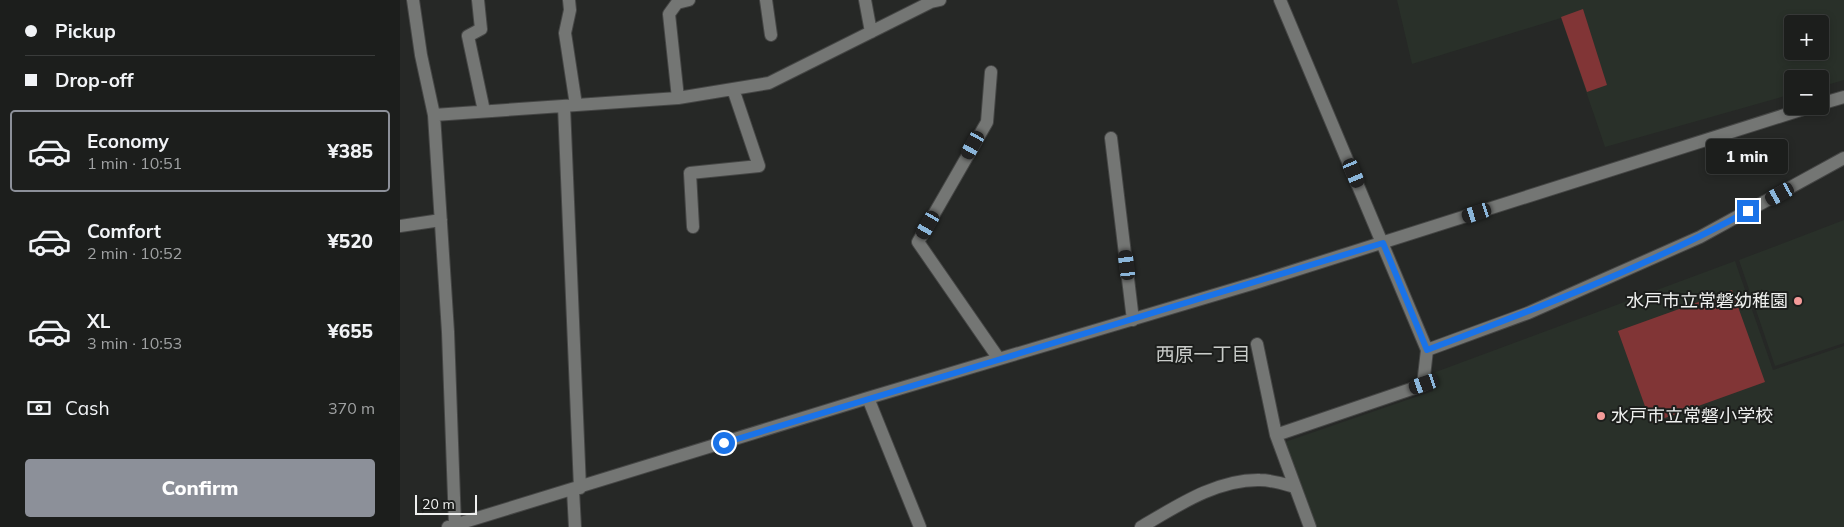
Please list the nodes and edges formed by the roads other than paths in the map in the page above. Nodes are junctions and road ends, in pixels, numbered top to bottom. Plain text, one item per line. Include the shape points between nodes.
1 (412, 0) edge
2 (478, 0) edge
3 (569, 0) edge
4 (690, 0) edge
5 (766, 0) edge
6 (865, 0) edge
7 (1280, 0) edge
8 (936, 1) edge
9 (871, 32) junction
10 (771, 35) dead end
11 (991, 72) dead end
12 (733, 88) junction
13 (1844, 97) edge
14 (678, 98) junction
15 (1829, 101) edge
16 (570, 105) junction
17 (484, 111) junction
18 (434, 115) junction
19 (1785, 115) edge
20 (1111, 138) dead end
21 (1844, 158) edge
22 (440, 220) junction
23 (400, 226) edge
24 (693, 227) dead end
25 (1383, 243) junction
26 (1133, 320) junction
27 (1257, 344) dead end
28 (1427, 350) junction
29 (1000, 360) junction
30 (868, 398) junction
31 (1276, 435) junction
32 (1295, 487) junction
33 (577, 489) junction
34 (452, 526) edge
35 (575, 527) edge
36 (920, 527) edge
37 (1141, 527) edge
38 (1310, 527) edge

1 - 18 street
2 - 17 street via 481,29 468,36
3 - 16 street via 565,33
4 - 14 street via 677,3 670,14
5 - 10 street
6 - 9 street
7 - 25 street
8 - 9 street
9 - 12 street via 769,83
11 - 29 street via 986,122 918,242
12 - 14 street
12 - 24 street via 759,166 690,173
13 - 15 street
14 - 16 street
16 - 17 street
16 - 33 street
17 - 18 street
18 - 22 street
19 - 25 street
20 - 26 street
21 - 28 street via 1700,237 1528,312
22 - 23 street
22 - 34 street via 448,332
25 - 26 street
25 - 28 street
26 - 29 street
27 - 31 street
28 - 31 street via 1424,384
29 - 30 street
30 - 33 street
30 - 36 street
31 - 32 street
32 - 37 street via 1261,480 1235,482 1189,499
32 - 38 street
33 - 34 street
33 - 35 street

